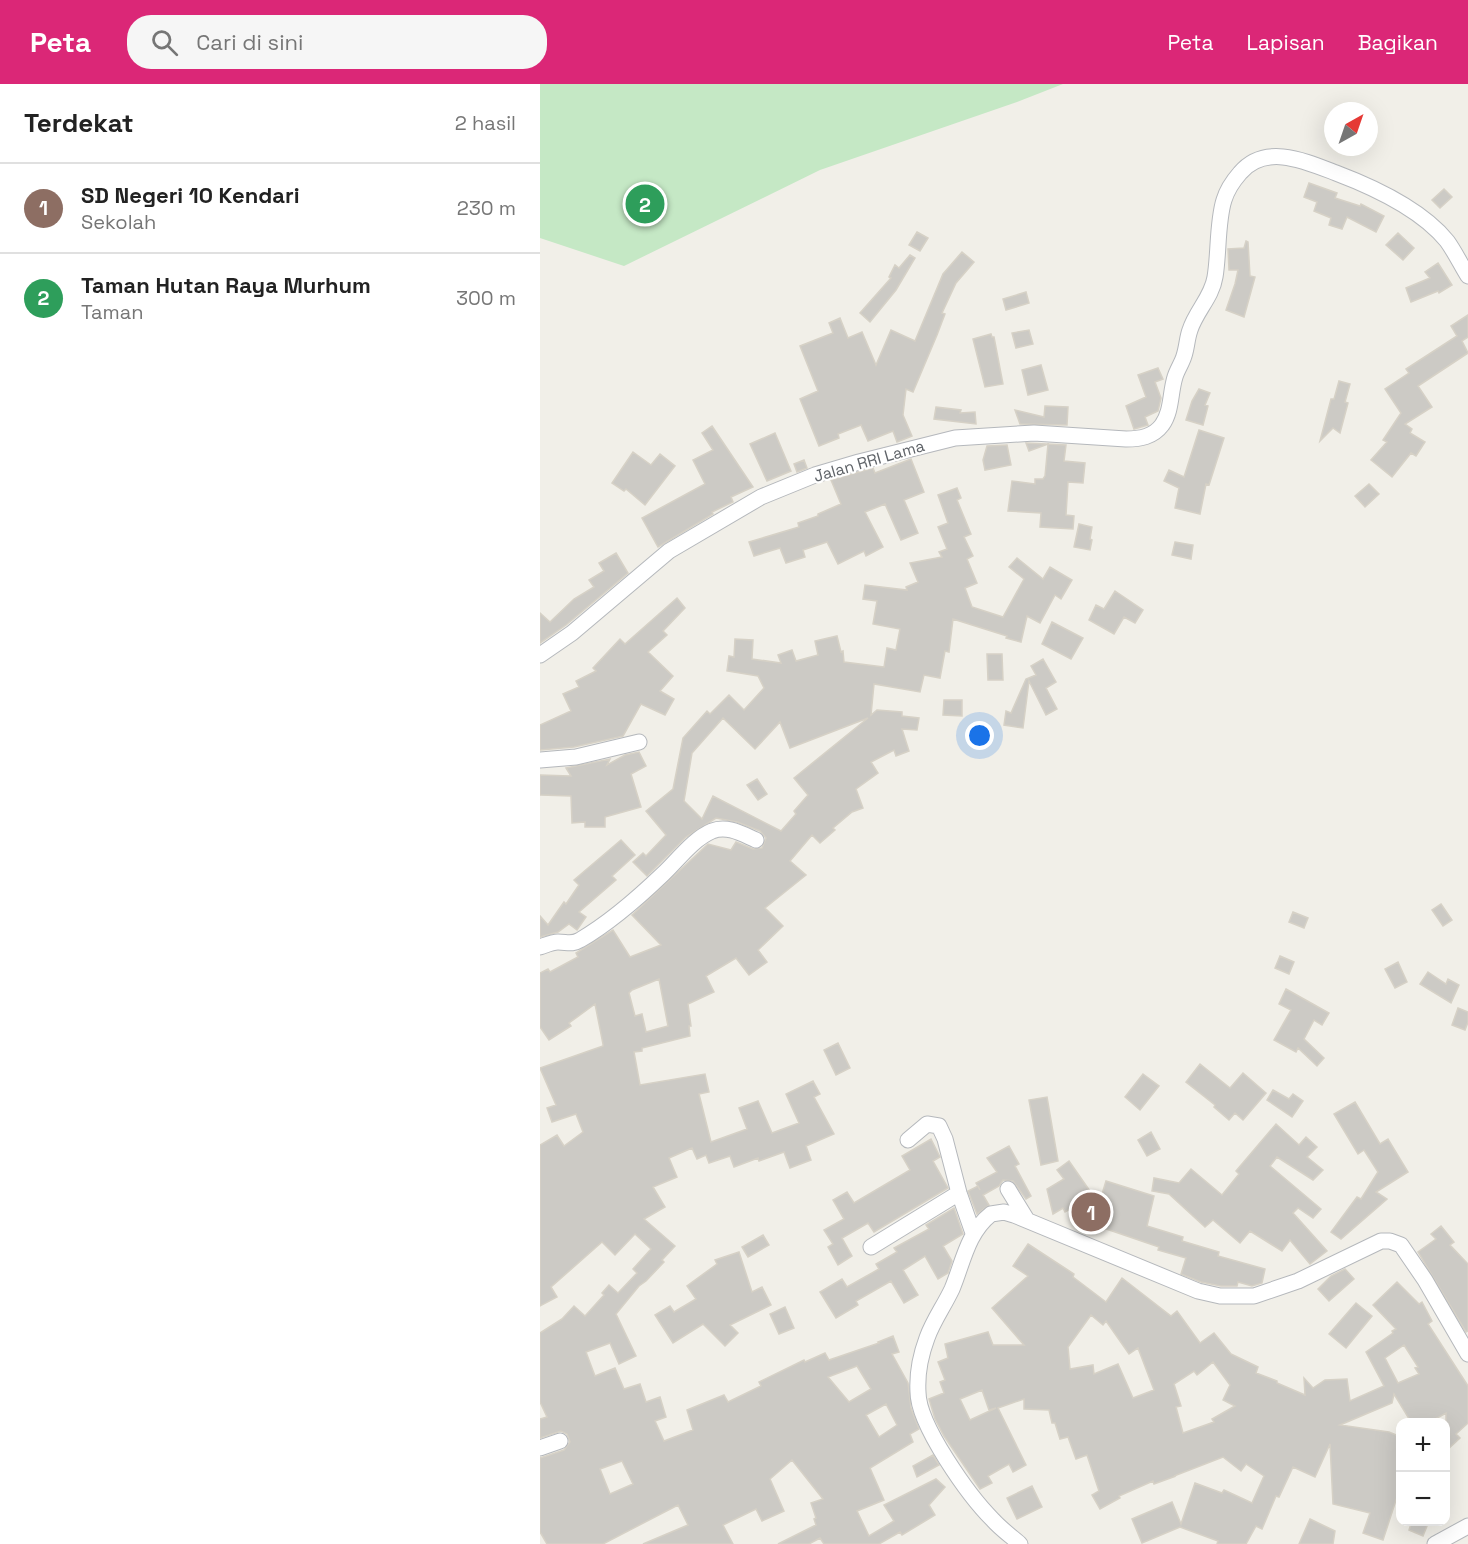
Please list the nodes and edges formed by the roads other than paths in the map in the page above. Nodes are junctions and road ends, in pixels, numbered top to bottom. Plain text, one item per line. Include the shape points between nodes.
1 (1468, 276) edge
2 (540, 655) edge
3 (639, 742) dead end
4 (540, 760) edge
5 (756, 840) dead end
6 (540, 947) edge
7 (908, 1140) dead end
8 (1008, 1189) dead end
9 (959, 1193) junction
10 (1027, 1220) junction
11 (973, 1233) junction
12 (871, 1247) dead end
13 (1468, 1354) edge
14 (560, 1441) dead end
15 (540, 1448) edge
16 (1468, 1526) edge
17 (1020, 1544) edge
18 (1435, 1544) edge

1 - 2 street, Jalan RRI Lama via 1438,232 1387,195 1302,160 1274,156 1258,159 1239,174 1223,201 1210,294 1190,328 1170,403 1162,425 1155,432 1139,439 1034,433 955,438 834,469 776,490 669,551
3 - 4 street via 576,757
5 - 6 street via 734,830 713,831 597,929 574,944 559,942
7 - 9 street via 927,1124 939,1126
8 - 10 street
9 - 11 street
9 - 12 street
10 - 11 street via 998,1212 987,1217
10 - 13 street via 1198,1291 1220,1296 1254,1296 1390,1241 1401,1245
11 - 17 street via 953,1287 926,1339 918,1399 934,1437 978,1503
14 - 15 street
16 - 18 street

